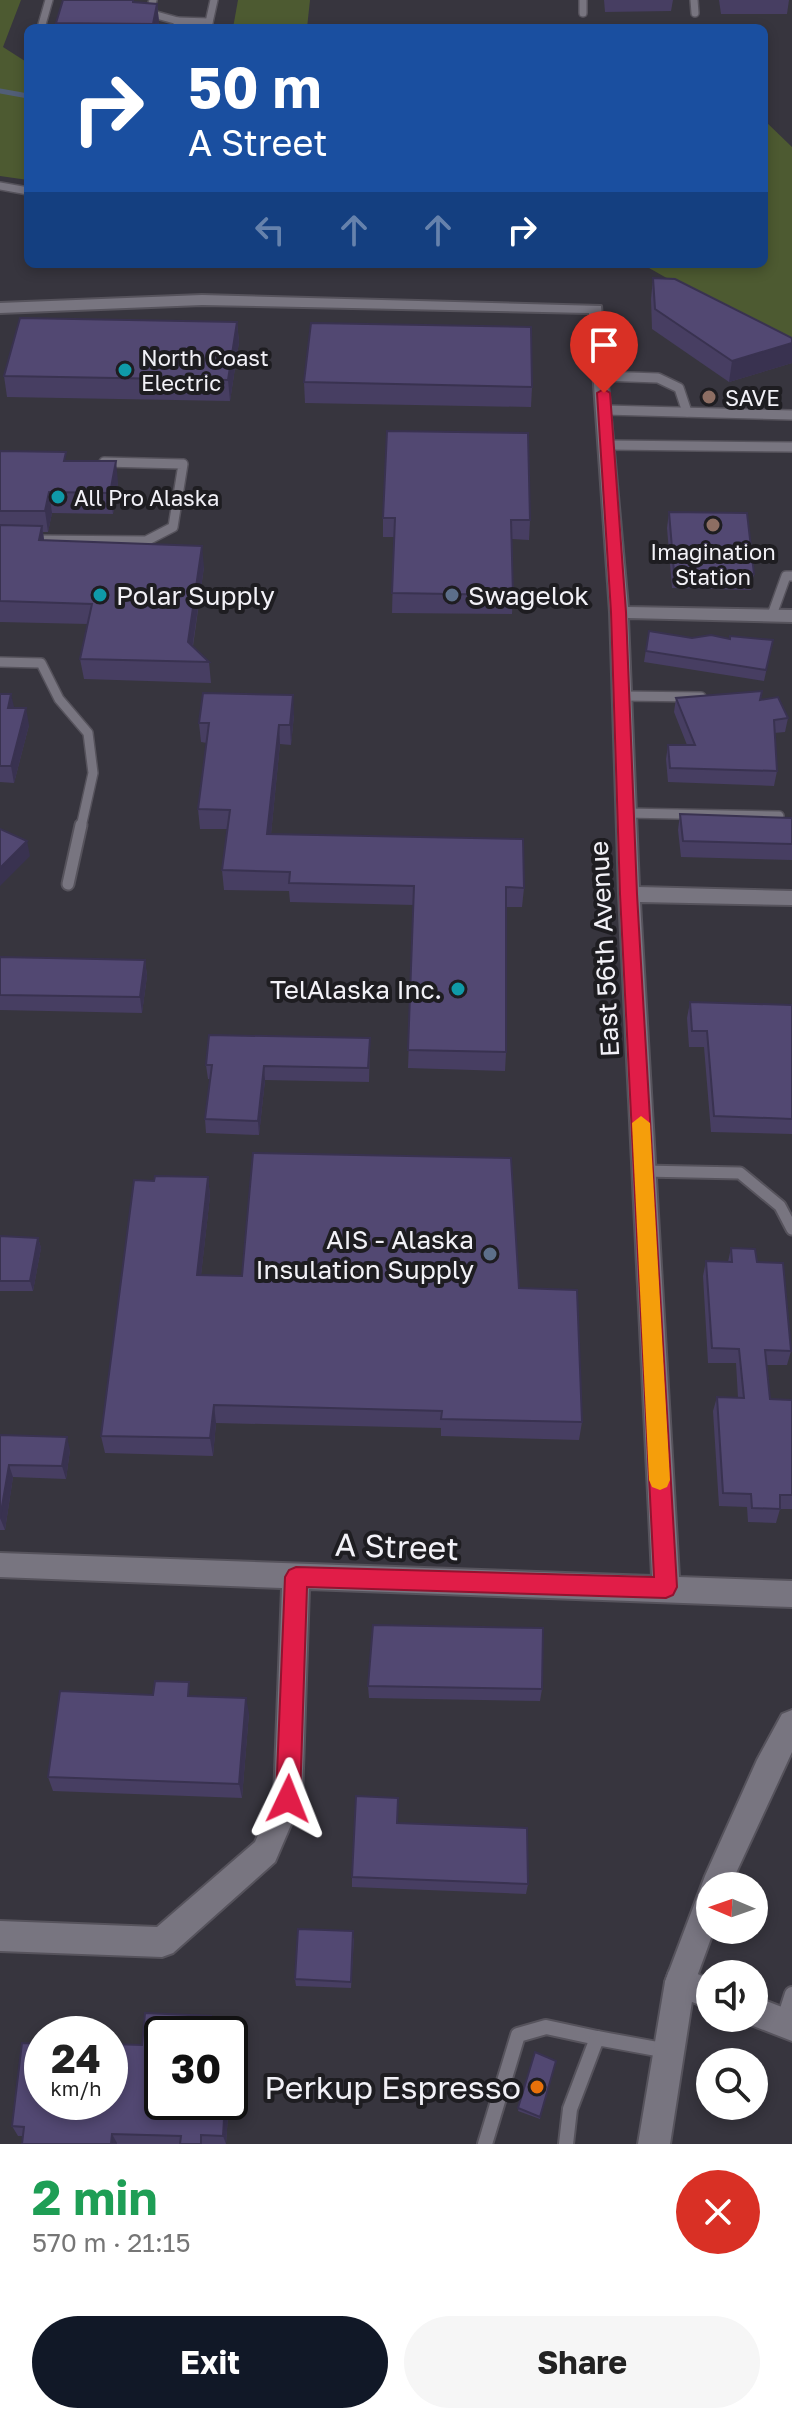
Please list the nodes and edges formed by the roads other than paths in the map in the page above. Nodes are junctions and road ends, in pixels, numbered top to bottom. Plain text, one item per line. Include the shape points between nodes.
1 (49, 0) edge
2 (153, 0) edge
3 (214, 0) edge
4 (583, 0) edge
5 (694, 0) edge
6 (583, 13) dead end
7 (695, 13) dead end
8 (42, 24) edge
9 (177, 24) edge
10 (208, 24) edge
11 (0, 186) edge
12 (24, 190) edge
13 (0, 308) edge
14 (602, 376) junction
15 (605, 410) junction
16 (687, 412) junction
17 (792, 415) edge
18 (607, 445) junction
19 (792, 447) edge
20 (91, 462) edge
21 (15, 539) edge
22 (792, 576) edge
23 (619, 612) junction
24 (772, 615) junction
25 (792, 616) edge
26 (0, 662) edge
27 (622, 696) junction
28 (711, 697) edge
29 (626, 813) junction
30 (779, 816) edge
31 (68, 884) dead end
32 (629, 894) junction
33 (792, 898) edge
34 (643, 1171) junction
35 (792, 1229) edge
36 (0, 1565) edge
37 (296, 1577) junction
38 (666, 1587) junction
39 (792, 1594) edge
40 (792, 1724) edge
41 (721, 1872) edge
42 (0, 1936) edge
43 (696, 1939) edge
44 (680, 1982) junction
45 (696, 1988) edge
46 (768, 2012) edge
47 (789, 2014) edge
48 (597, 2038) junction
49 (669, 2051) junction
50 (485, 2144) edge
51 (566, 2144) edge
52 (654, 2144) edge

1 - 8 lane
2 - 9 lane via 149,13
3 - 10 lane
4 - 6 lane
5 - 7 lane
11 - 12 lane
13 - 14 street, East 56th Avenue via 202,300 596,309
14 - 15 street, East 56th Avenue
14 - 16 lane via 658,378 679,388
15 - 16 lane
15 - 18 street, East 56th Avenue
16 - 17 lane
18 - 19 lane
18 - 23 street, East 56th Avenue
20 - 21 lane via 183,464 173,527 146,541
22 - 24 lane via 786,576
23 - 24 street
23 - 27 street, East 56th Avenue
24 - 25 street
26 - 31 lane via 41,663 59,699 88,733 93,773
27 - 28 lane
27 - 29 street, East 56th Avenue
29 - 30 lane
29 - 32 street, East 56th Avenue
32 - 33 street
32 - 34 street, East 56th Avenue
34 - 35 lane via 740,1173 780,1206
34 - 38 street, East 56th Avenue
36 - 37 street, A Street
37 - 38 street, A Street
37 - 42 street via 288,1799 265,1852 162,1942
38 - 39 street, A Street
40 - 41 street
43 - 44 street
44 - 45 street
44 - 49 street
46 - 47 street
48 - 49 lane
48 - 50 lane via 546,2027 518,2035
48 - 51 lane via 570,2109
49 - 52 street

